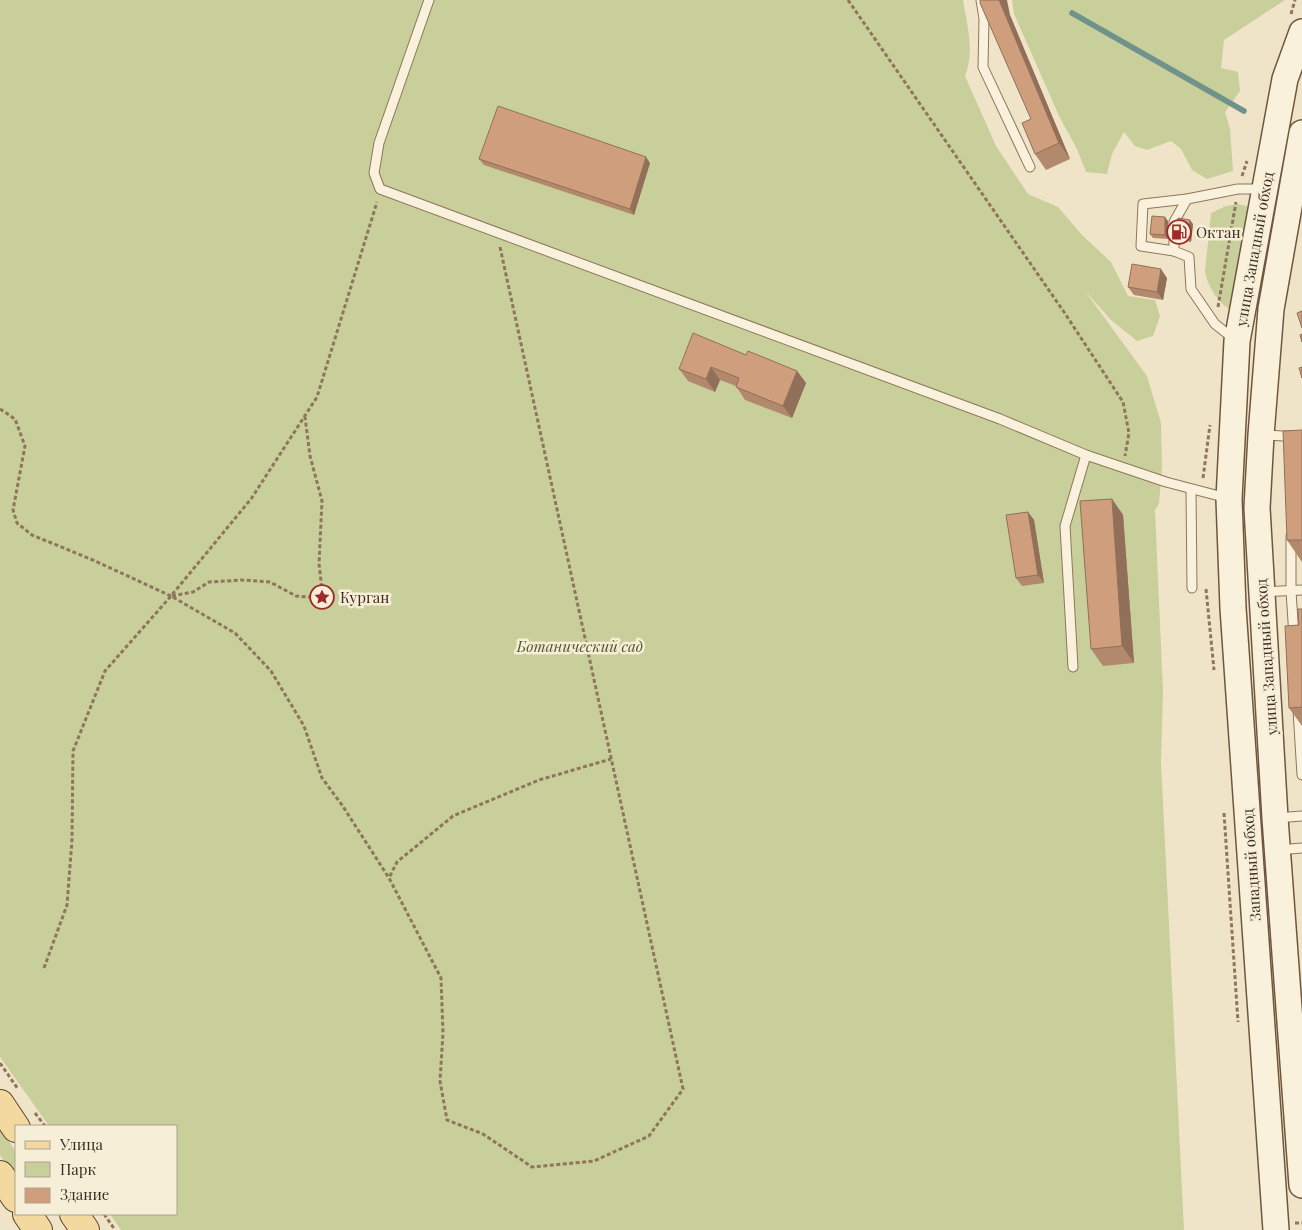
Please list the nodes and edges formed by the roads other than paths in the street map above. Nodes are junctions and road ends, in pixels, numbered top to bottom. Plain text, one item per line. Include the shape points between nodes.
1 (429, 0) edge
2 (981, 0) edge
3 (1302, 32) edge
4 (1302, 133) edge
5 (1030, 167) dead end
6 (1265, 189) junction
7 (1186, 199) junction
8 (1174, 251) junction
9 (1237, 341) junction
10 (1261, 435) junction
11 (1291, 436) junction
12 (1302, 437) edge
13 (1291, 446) edge
14 (1086, 455) junction
15 (1191, 490) junction
16 (1229, 499) junction
17 (1291, 523) edge
18 (1192, 588) dead end
19 (1302, 590) edge
20 (1291, 591) junction
21 (1262, 592) junction
22 (1294, 649) edge
23 (1073, 668) dead end
24 (1297, 697) edge
25 (1302, 775) edge
26 (1302, 816) edge
27 (1276, 818) junction
28 (1290, 849) edge
29 (0, 1104) edge
30 (15, 1126) edge
31 (1301, 1151) edge
32 (0, 1175) edge
33 (1302, 1185) edge
34 (15, 1197) edge
35 (28, 1215) edge
36 (75, 1215) edge
37 (38, 1230) edge
38 (86, 1230) edge
39 (1276, 1230) edge

1 - 14 lane via 379,143 374,173 380,189 1000,419
2 - 5 lane via 983,67
3 - 6 main road, улица Западный обход via 1285,79
4 - 10 main road, улица Западный обход via 1271,309
6 - 7 lane via 1238,189
6 - 9 main road, улица Западный обход
7 - 8 lane via 1174,222
7 - 8 lane via 1143,204 1141,246
8 - 9 lane via 1189,257 1191,289 1215,324
9 - 16 main road, улица Западный обход
10 - 11 lane
10 - 21 main road, улица Западный обход via 1257,508
11 - 12 lane
11 - 13 lane
14 - 15 lane
14 - 23 lane via 1065,526
15 - 16 lane
15 - 18 lane
16 - 39 main road, Западный обход
17 - 20 lane
19 - 20 lane
20 - 21 lane
20 - 22 lane
21 - 27 main road, улица Западный обход
24 - 25 lane
26 - 27 lane
27 - 28 main road, улица Западный обход
28 - 31 main road, улица Западный обход
29 - 30 main road
31 - 33 main road, улица Западный обход
32 - 34 main road
35 - 37 main road
36 - 38 main road

